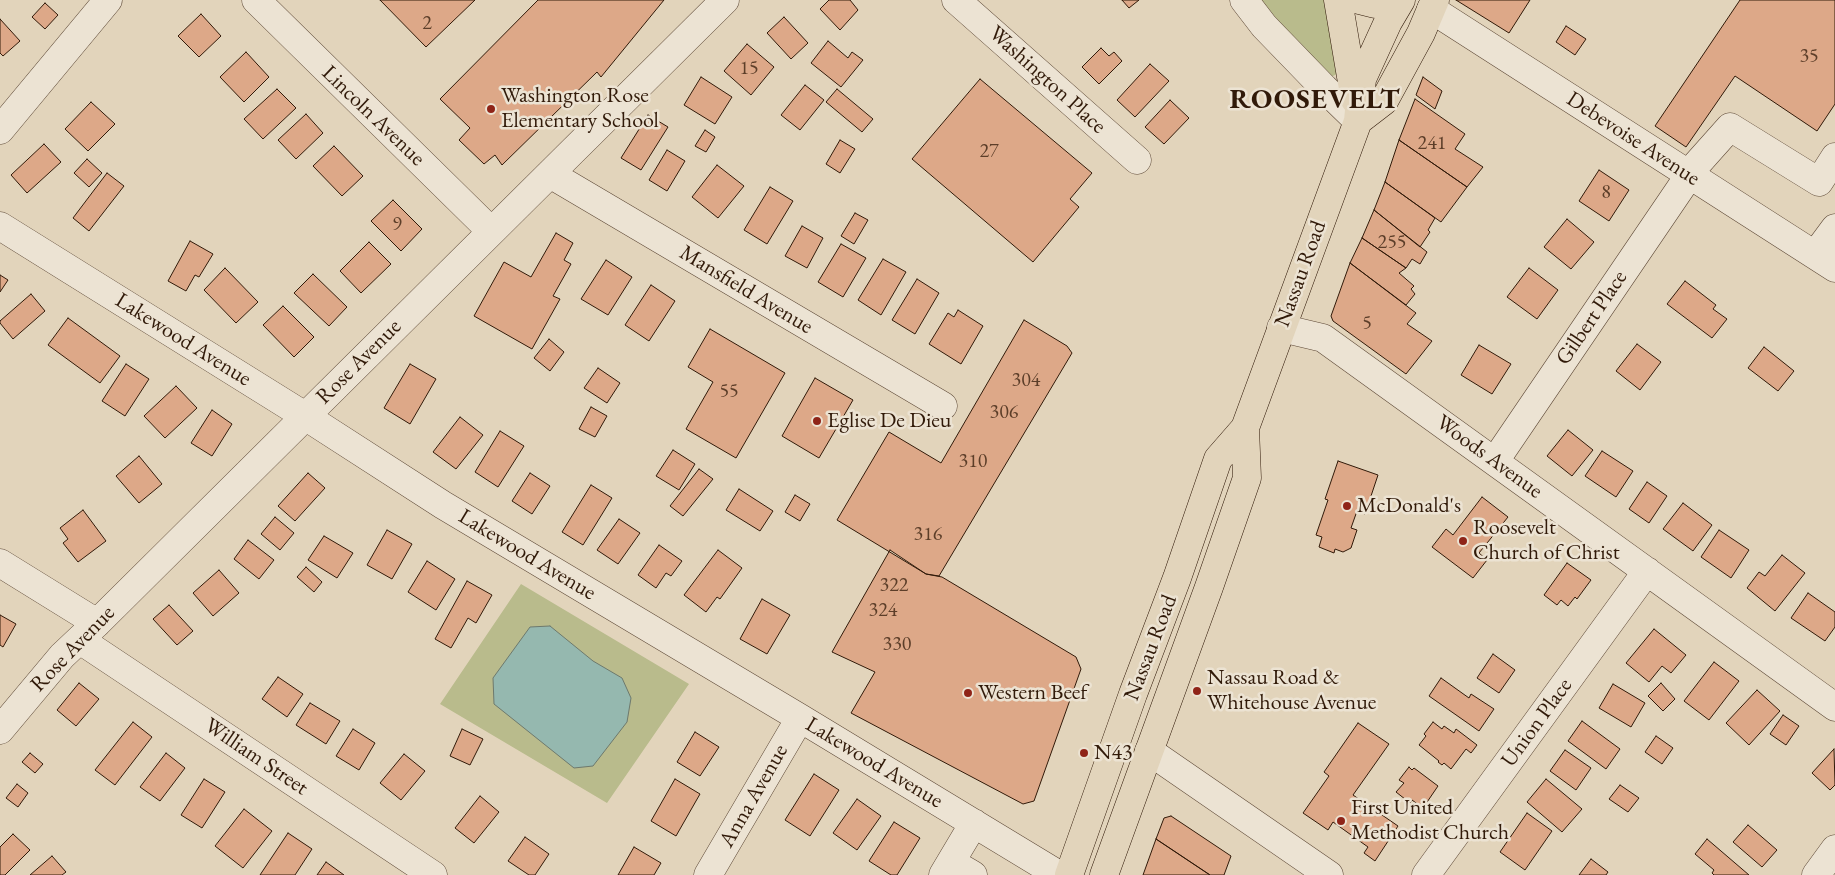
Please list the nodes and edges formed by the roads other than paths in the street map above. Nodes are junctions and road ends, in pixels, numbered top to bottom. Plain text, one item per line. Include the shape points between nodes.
1 (108, 0) edge
2 (256, 0) edge
3 (724, 0) edge
4 (956, 0) edge
5 (1244, 0) edge
6 (1338, 0) edge
7 (1359, 0) edge
8 (1388, 0) edge
9 (1401, 0) edge
10 (1433, 5) edge
11 (1358, 121) junction
12 (0, 130) edge
13 (1835, 157) edge
14 (1137, 160) dead end
15 (550, 174) junction
16 (1690, 175) junction
17 (0, 226) edge
18 (1835, 228) edge
19 (491, 231) junction
20 (1825, 261) edge
21 (1282, 328) junction
22 (943, 406) dead end
23 (304, 416) junction
24 (1245, 428) junction
25 (1494, 461) junction
26 (0, 563) edge
27 (1647, 571) junction
28 (88, 632) junction
29 (1133, 694) junction
30 (1835, 707) edge
31 (800, 718) junction
32 (0, 730) edge
33 (1149, 751) junction
34 (974, 824) junction
35 (1835, 849) edge
36 (956, 871) edge
37 (433, 875) edge
38 (708, 875) edge
39 (1059, 875) edge
40 (1069, 875) edge
41 (1104, 875) edge
42 (1329, 875) edge
43 (1426, 875) edge
44 (1816, 875) edge

1 - 12 street
2 - 19 street, Lincoln Avenue
3 - 15 street, Rose Avenue
4 - 14 street, Washington Place
5 - 11 street via 1264,26
6 - 11 main road
7 - 8 main road via 1375,4
9 - 11 main road, Nassau Road via 1362,79
10 - 11 main road via 1384,101
10 - 16 street, Debevoise Avenue
11 - 21 main road, Nassau Road
13 - 16 street, Gilbert Place via 1819,182 1730,127
15 - 19 street, Rose Avenue
15 - 22 street, Mansfield Avenue
16 - 20 street, Debevoise Avenue
16 - 25 street, Gilbert Place
17 - 23 street, Lakewood Avenue
18 - 20 street
19 - 23 street, Rose Avenue
21 - 24 main road, Nassau Road
21 - 25 street, Woods Avenue via 1323,338
23 - 28 street, Rose Avenue
23 - 31 street, Lakewood Avenue via 443,505
24 - 29 main road, Nassau Road via 1218,459
24 - 33 main road, Nassau Road via 1247,478
25 - 27 street, Woods Avenue
26 - 28 street, William Street
27 - 30 street, Woods Avenue
27 - 43 street, Union Place
28 - 32 street, Rose Avenue via 62,656
28 - 37 street, William Street
29 - 33 main road via 1133,719 1138,738
29 - 40 main road, Nassau Road
31 - 34 street, Lakewood Avenue
31 - 38 street, Anna Avenue
33 - 41 main road, Nassau Road
33 - 42 street
34 - 36 street
34 - 39 street, Lakewood Avenue
35 - 44 street

